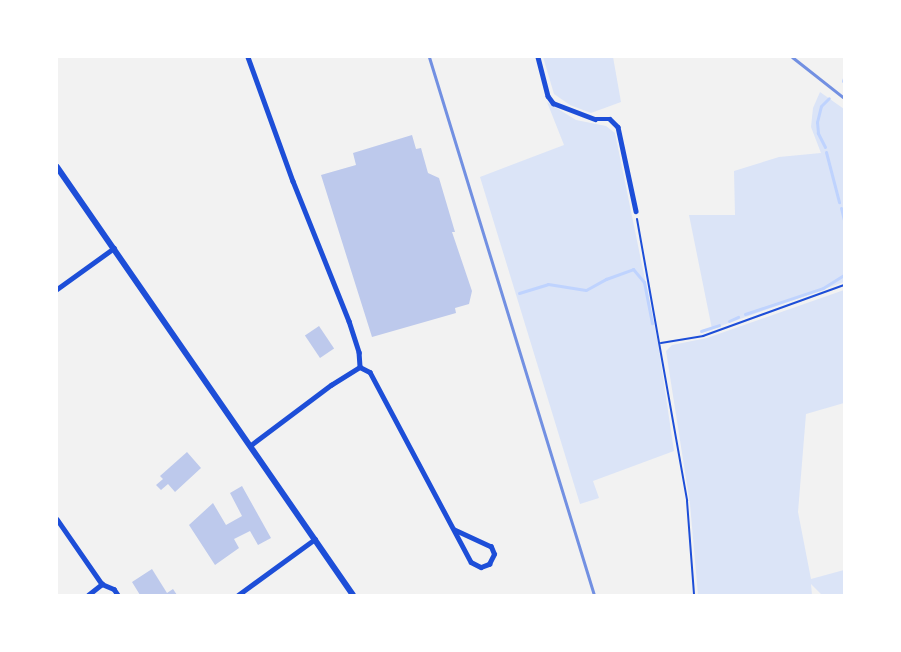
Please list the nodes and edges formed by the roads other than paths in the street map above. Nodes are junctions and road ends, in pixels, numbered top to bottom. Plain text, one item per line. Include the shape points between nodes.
1 (248, 57) edge
2 (538, 57) edge
3 (57, 167) edge
4 (636, 211) road end
5 (114, 248) junction
6 (57, 290) edge
7 (360, 367) junction
8 (251, 445) junction
9 (58, 522) edge
10 (455, 530) junction
11 (315, 539) junction
12 (102, 584) junction
13 (87, 595) edge
14 (118, 595) edge
15 (238, 595) edge
16 (353, 595) edge

1 - 7 street via 292,181 349,321
2 - 4 street via 553,103 595,119 610,119 618,127
3 - 5 street
5 - 6 street
5 - 8 street
7 - 8 street
7 - 10 street via 370,372
8 - 11 street
9 - 12 street
10 - 10 street via 471,562 481,567 489,564 494,554 491,547
11 - 15 street
11 - 16 street
12 - 13 street
12 - 14 street

